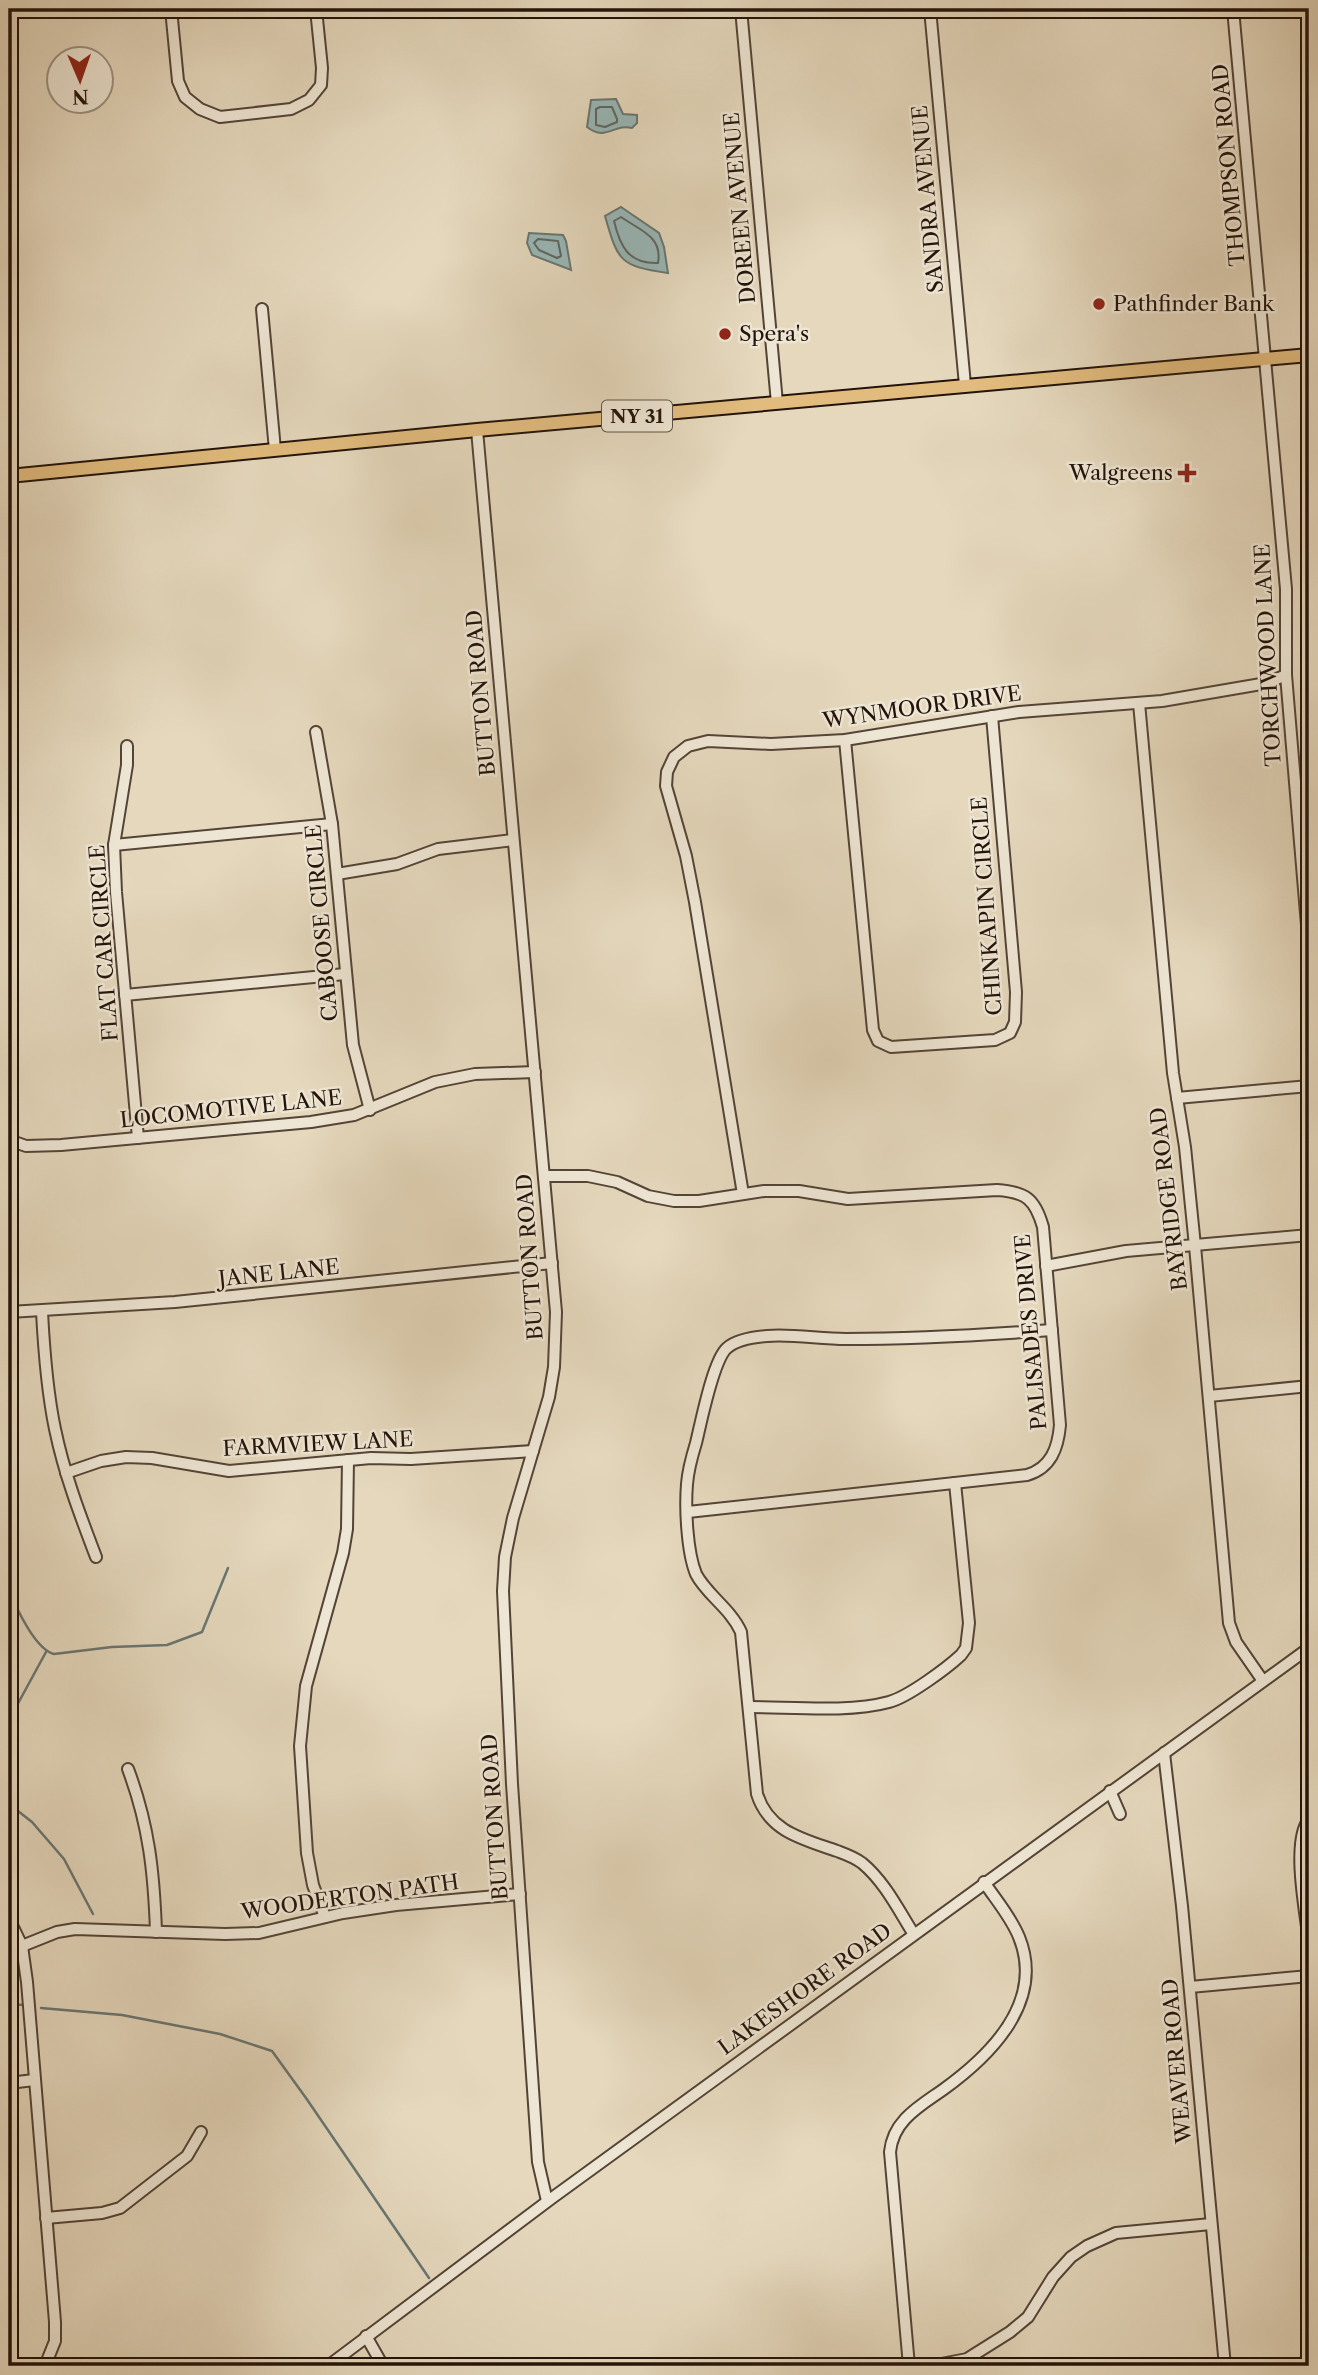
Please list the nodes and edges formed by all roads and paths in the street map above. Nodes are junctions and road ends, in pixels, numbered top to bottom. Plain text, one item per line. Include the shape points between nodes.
1 (171, 9) edge
2 (316, 9) edge
3 (741, 9) edge
4 (930, 9) edge
5 (1233, 9) edge
6 (262, 309) dead end
7 (1309, 355) edge
8 (1266, 359) junction
9 (965, 385) junction
10 (778, 403) junction
11 (477, 430) junction
12 (275, 450) junction
13 (9, 476) edge
14 (1286, 676) junction
15 (1139, 703) junction
16 (992, 716) junction
17 (316, 732) dead end
18 (845, 740) junction
19 (127, 746) dead end
20 (1309, 810) edge
21 (1297, 813) junction
22 (332, 824) junction
23 (513, 840) junction
24 (114, 845) junction
25 (337, 874) junction
26 (1309, 949) edge
27 (345, 974) junction
28 (125, 995) junction
29 (535, 1072) junction
30 (1309, 1086) edge
31 (1177, 1098) junction
32 (370, 1110) junction
33 (138, 1138) junction
34 (9, 1140) edge
35 (544, 1176) junction
36 (743, 1194) junction
37 (1309, 1235) edge
38 (1195, 1246) junction
39 (552, 1263) junction
40 (1046, 1266) junction
41 (42, 1311) junction
42 (9, 1312) edge
43 (1052, 1331) junction
44 (1309, 1386) edge
45 (1209, 1396) junction
46 (533, 1451) junction
47 (348, 1460) junction
48 (66, 1473) junction
49 (955, 1483) junction
50 (688, 1512) junction
51 (96, 1557) dead end
52 (1309, 1648) edge
53 (1263, 1682) junction
54 (749, 1707) junction
55 (1164, 1753) junction
56 (128, 1769) dead end
57 (1110, 1791) junction
58 (1120, 1814) dead end
59 (1309, 1819) edge
60 (984, 1882) junction
61 (520, 1894) junction
62 (325, 1917) junction
63 (9, 1919) edge
64 (156, 1932) junction
65 (913, 1933) junction
66 (1309, 1942) edge
67 (22, 1946) junction
68 (1309, 1976) edge
69 (1190, 1987) junction
70 (34, 2080) junction
71 (9, 2083) edge
72 (201, 2132) dead end
73 (547, 2201) junction
74 (46, 2218) junction
75 (1211, 2224) junction
76 (366, 2336) junction
77 (45, 2366) edge
78 (328, 2366) edge
79 (383, 2366) edge
80 (878, 2366) edge
81 (909, 2366) edge
82 (1225, 2366) edge

1 - 2 street via 178,81 185,97 220,117 291,109 309,100 321,85
3 - 10 street, DOREEN AVENUE
4 - 9 street, SANDRA AVENUE
5 - 8 street, THOMPSON ROAD
6 - 12 street
7 - 8 main road, NY 31
8 - 9 main road, NY 31
8 - 14 street, TORCHWOOD LANE via 1286,589
9 - 10 main road, NY 31
10 - 11 main road, NY 31
11 - 12 main road, NY 31
11 - 23 street, BUTTON ROAD
12 - 13 main road, NY 31
14 - 15 street, WYNMOOR DRIVE
14 - 21 street, TORCHWOOD LANE
15 - 16 street, WYNMOOR DRIVE
15 - 31 street, BAYRIDGE ROAD
16 - 18 street, WYNMOOR DRIVE
16 - 18 street, CHINKAPIN CIRCLE via 1016,992 1015,1022 1010,1033 995,1040 891,1047 878,1041 873,1030
17 - 22 street, CABOOSE CIRCLE
18 - 36 street, WYNMOOR DRIVE via 708,741 680,751 667,772 668,799 695,902
19 - 24 street, FLAT CAR CIRCLE
20 - 21 street
21 - 26 street, TORCHWOOD LANE
22 - 24 street
22 - 25 street, CABOOSE CIRCLE
23 - 25 street via 438,849 397,864
23 - 29 street, BUTTON ROAD
24 - 28 street, FLAT CAR CIRCLE
25 - 27 street, CABOOSE CIRCLE
27 - 28 street
27 - 32 street, CABOOSE CIRCLE via 353,1045
28 - 33 street, FLAT CAR CIRCLE
29 - 32 street, LOCOMOTIVE LANE via 475,1074 435,1082
29 - 35 street, BUTTON ROAD
30 - 31 street
31 - 38 street, BAYRIDGE ROAD
32 - 33 street, LOCOMOTIVE LANE via 311,1122
33 - 34 street, LOCOMOTIVE LANE via 26,1146
35 - 36 street, PALISADES DRIVE via 588,1176 674,1201
35 - 39 street, BUTTON ROAD
36 - 40 street, PALISADES DRIVE via 799,1191 857,1199 1014,1191 1030,1199 1040,1217
37 - 38 street
38 - 40 street via 1126,1251
38 - 45 street, BAYRIDGE ROAD
39 - 41 street, JANE LANE via 175,1303
39 - 46 street, BUTTON ROAD via 554,1367
40 - 43 street, PALISADES DRIVE
41 - 42 street, JANE LANE
41 - 48 street via 50,1405
43 - 49 street, PALISADES DRIVE via 1060,1425 1055,1452 1043,1468 1027,1475
43 - 50 street via 924,1339 768,1336 729,1346 719,1361 692,1456
44 - 45 street
45 - 53 street, BAYRIDGE ROAD via 1229,1623
46 - 47 street, FARMVIEW LANE
46 - 61 street, BUTTON ROAD via 505,1557 503,1591
47 - 48 street, FARMVIEW LANE via 229,1471 126,1457
47 - 62 street via 343,1553 306,1686 300,1746 307,1853
48 - 51 street
49 - 50 street, PALISADES DRIVE
49 - 54 street via 969,1623 961,1655 890,1702 858,1707
50 - 54 street via 697,1574 741,1632
52 - 53 street, LAKESHORE ROAD
53 - 55 street, LAKESHORE ROAD
54 - 65 street via 757,1794 770,1819 792,1835 862,1863
55 - 57 street, LAKESHORE ROAD
55 - 69 street, WEAVER ROAD
56 - 64 street via 152,1860
57 - 58 street
57 - 60 street, LAKESHORE ROAD
59 - 66 street via 1301,1843
60 - 65 street, LAKESHORE ROAD
60 - 81 street via 1020,1939 1024,1983 1015,2014 996,2045 900,2123 891,2139
61 - 62 street, WOODERTON PATH via 396,1905
61 - 73 street, BUTTON ROAD via 538,2162
62 - 64 street, WOODERTON PATH via 259,1933
63 - 67 street
64 - 67 street, WOODERTON PATH via 75,1929
65 - 73 street, LAKESHORE ROAD
67 - 70 street
68 - 69 street
69 - 75 street, WEAVER ROAD
70 - 71 street
70 - 74 street
72 - 74 street via 187,2156 120,2208
73 - 76 street, LAKESHORE ROAD
74 - 77 street via 55,2341
75 - 81 street via 1116,2233 1087,2246 1053,2277 1028,2317 1010,2332 959,2362
75 - 82 street, WEAVER ROAD
76 - 78 street, LAKESHORE ROAD
76 - 79 street
80 - 81 street

